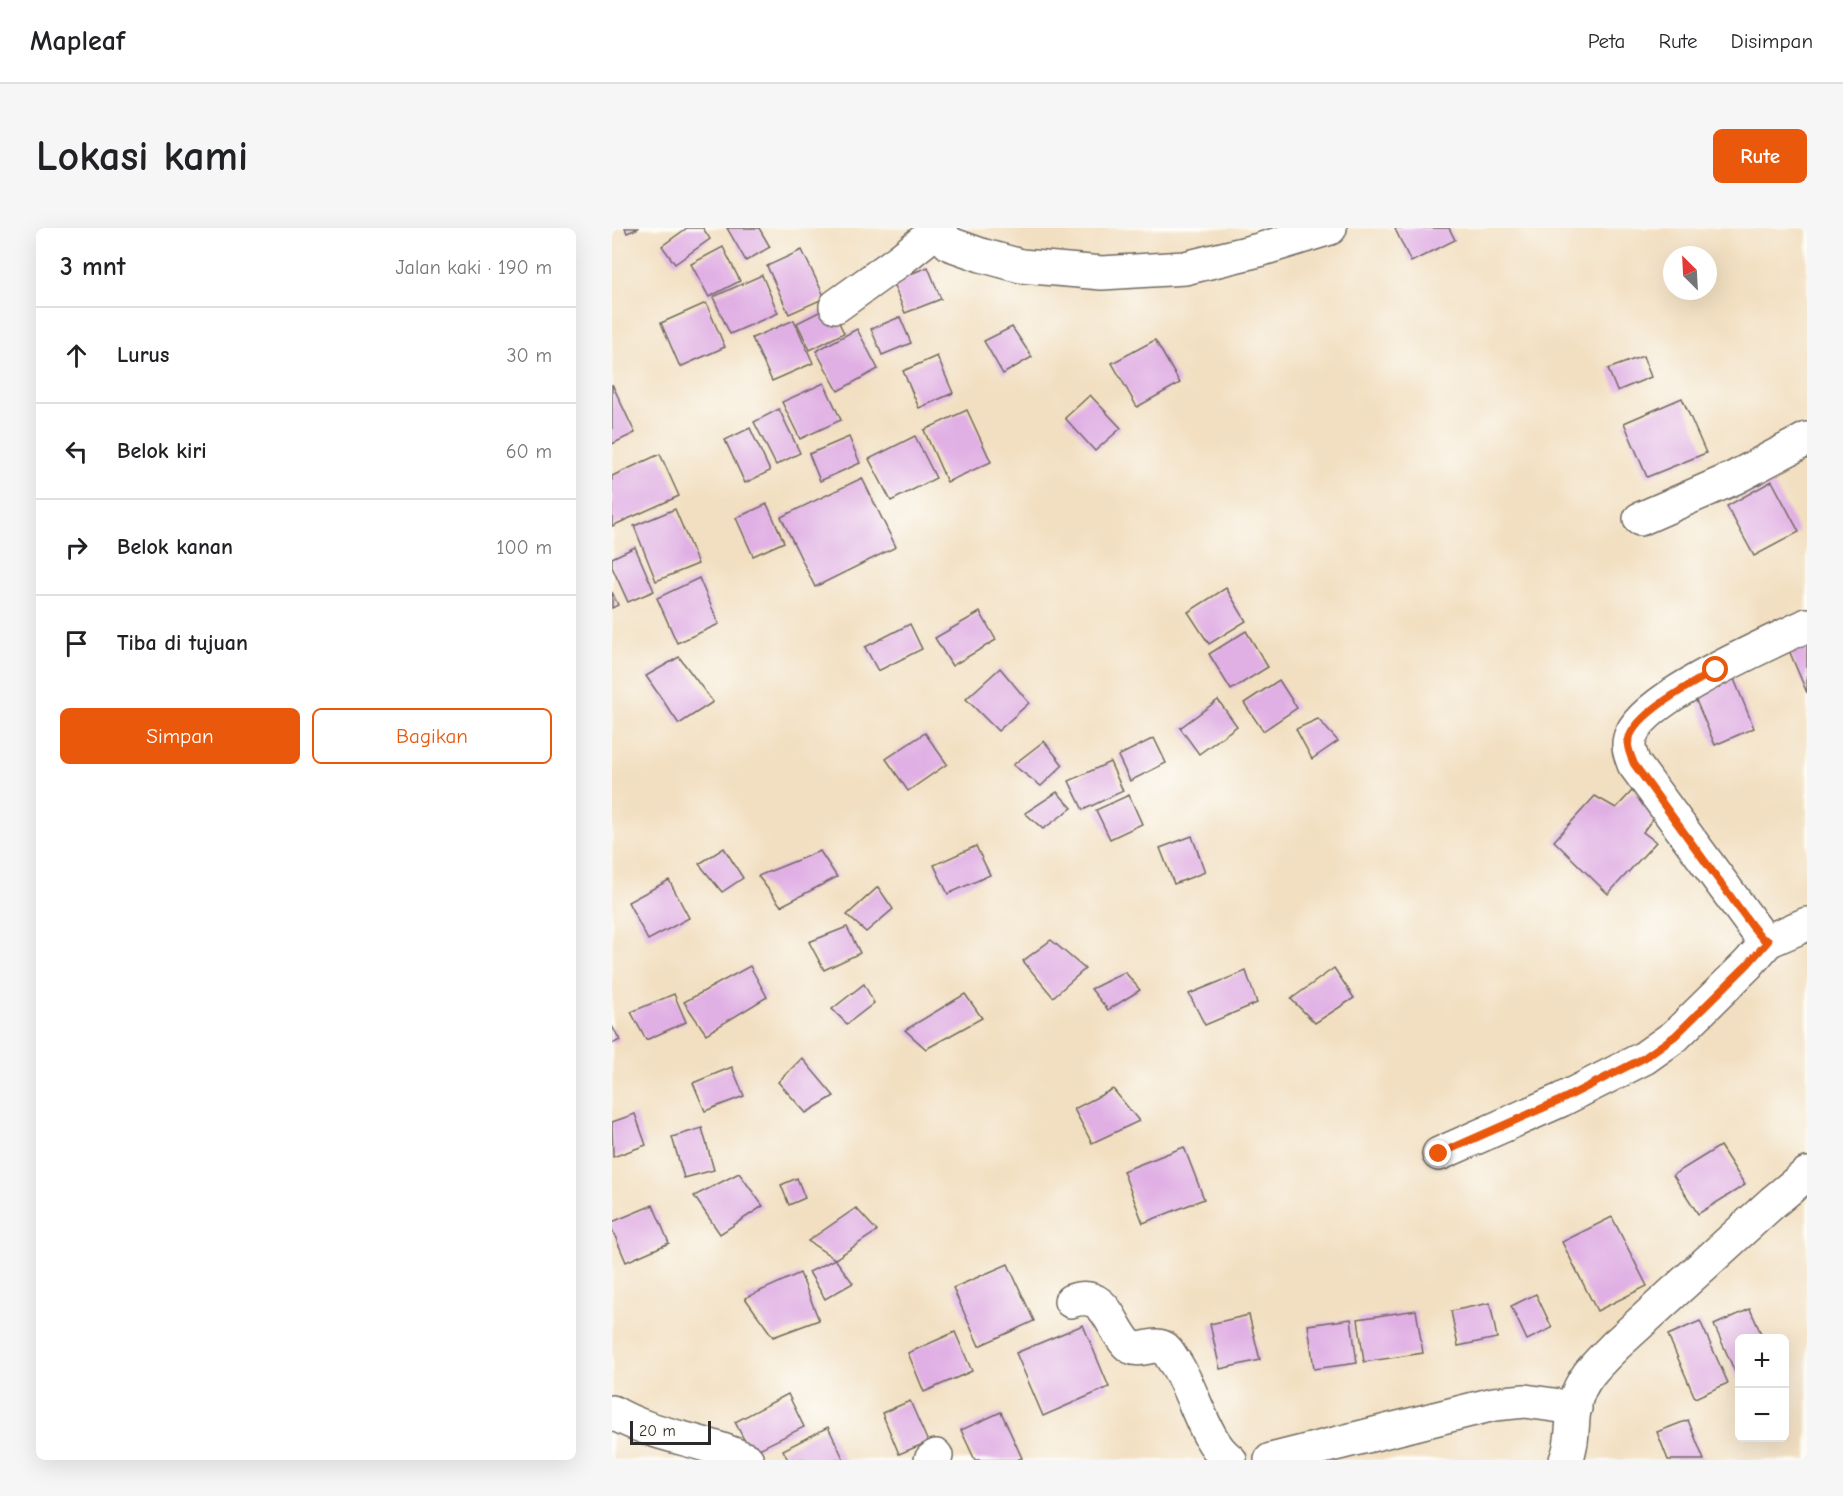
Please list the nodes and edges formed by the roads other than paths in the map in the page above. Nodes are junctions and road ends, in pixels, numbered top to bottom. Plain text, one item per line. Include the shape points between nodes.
1 (1330, 228) edge
2 (935, 230) edge
3 (836, 306) dead end
4 (1807, 439) edge
5 (1640, 519) dead end
6 (1807, 625) edge
7 (1807, 924) edge
8 (1768, 941) junction
9 (1439, 1154) dead end
10 (1807, 1174) edge
11 (1071, 1301) dead end
12 (1575, 1408) junction
13 (612, 1412) edge
14 (700, 1452) edge
15 (747, 1460) edge
16 (1230, 1460) edge
17 (1272, 1460) edge
18 (1566, 1460) edge

1 - 2 street via 1185,268 1102,273 1021,266 950,244
2 - 3 street
4 - 5 street via 1734,478
6 - 8 street via 1716,670 1657,705 1632,733 1628,745 1634,764 1752,926
7 - 8 street
8 - 9 street via 1683,1028 1644,1058
10 - 12 street via 1591,1370
11 - 16 street via 1096,1301 1132,1348 1165,1348 1179,1367 1212,1438
12 - 17 street via 1525,1401 1494,1404
12 - 18 street
13 - 14 street
14 - 15 street via 727,1450

